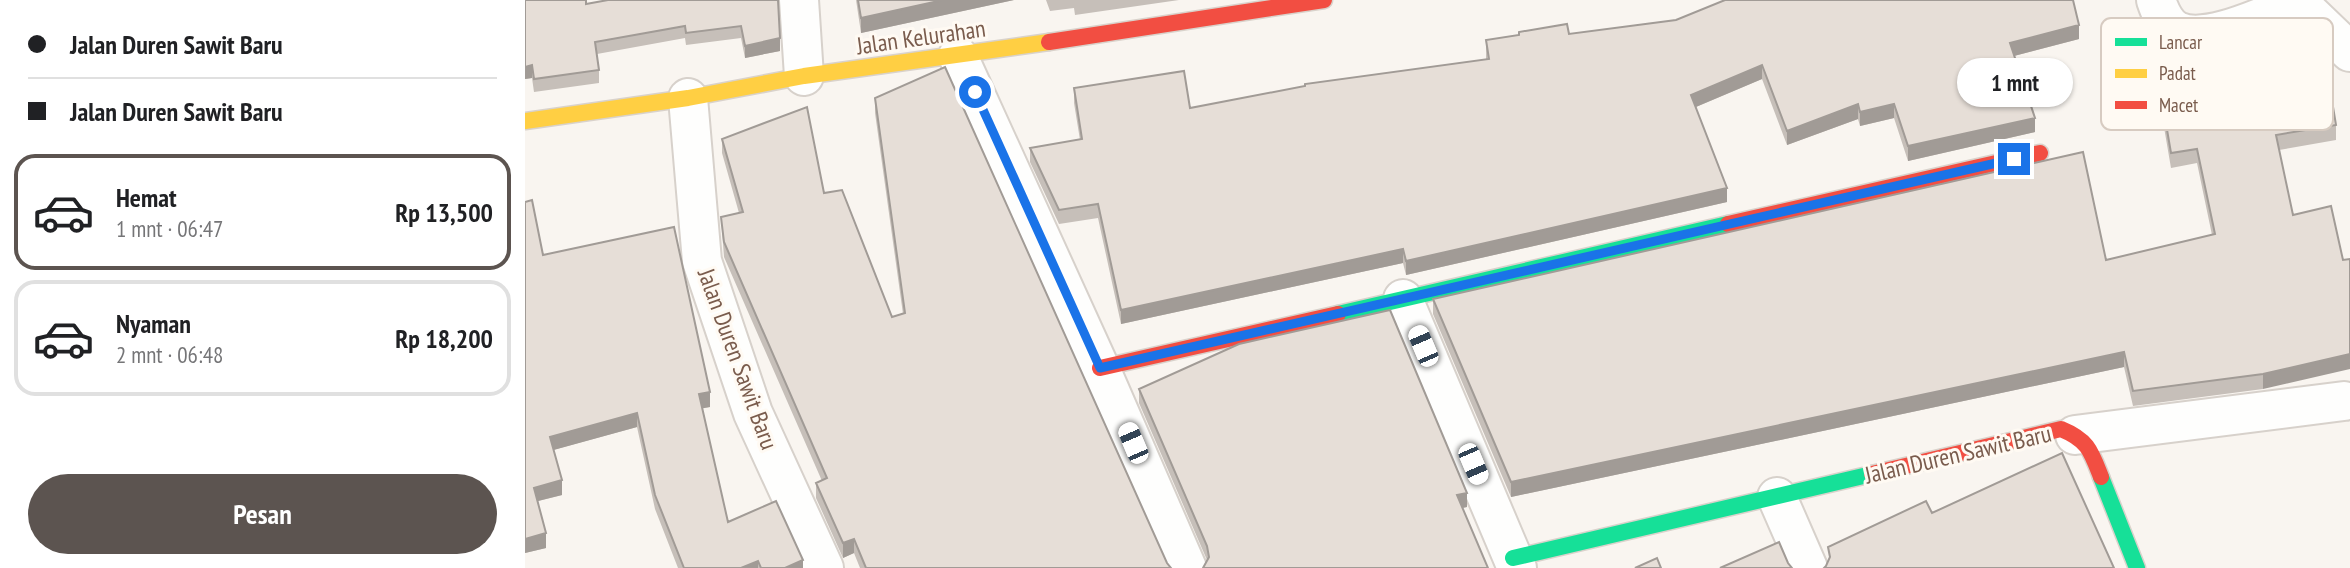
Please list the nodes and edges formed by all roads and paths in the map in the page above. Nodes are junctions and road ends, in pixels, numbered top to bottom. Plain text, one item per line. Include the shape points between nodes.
1 (799, 0) edge
2 (1324, 0) edge
3 (2156, 0) edge
4 (2297, 2) edge
5 (2164, 18) edge
6 (2255, 18) edge
7 (2314, 18) edge
8 (2333, 36) edge
9 (2350, 52) edge
10 (958, 56) junction
11 (804, 76) junction
12 (688, 98) junction
13 (525, 121) edge
14 (2040, 153) dead end
15 (1403, 299) junction
16 (1100, 368) junction
17 (2344, 401) dead end
18 (2075, 435) junction
19 (1777, 498) junction
20 (1515, 563) edge
21 (824, 568) edge
22 (1188, 568) edge
23 (1808, 568) edge
24 (2137, 568) edge

1 - 11 street
2 - 10 street, Jalan Kelurahan
3 - 5 street
4 - 6 street
4 - 7 street
8 - 9 street
10 - 11 street, Jalan Kelurahan
10 - 16 street
11 - 12 street, Jalan Kelurahan
12 - 13 street, Jalan Kelurahan
12 - 21 street, Jalan Duren Sawit Baru via 702,261 753,413
14 - 15 street
15 - 16 street
15 - 20 street, Jalan Duren Sawit Baru
16 - 22 street
17 - 18 street
18 - 19 street, Jalan Duren Sawit Baru via 2061,429
18 - 24 street, Jalan Duren Sawit Baru via 2089,447
19 - 20 street, Jalan Duren Sawit Baru
19 - 23 street

